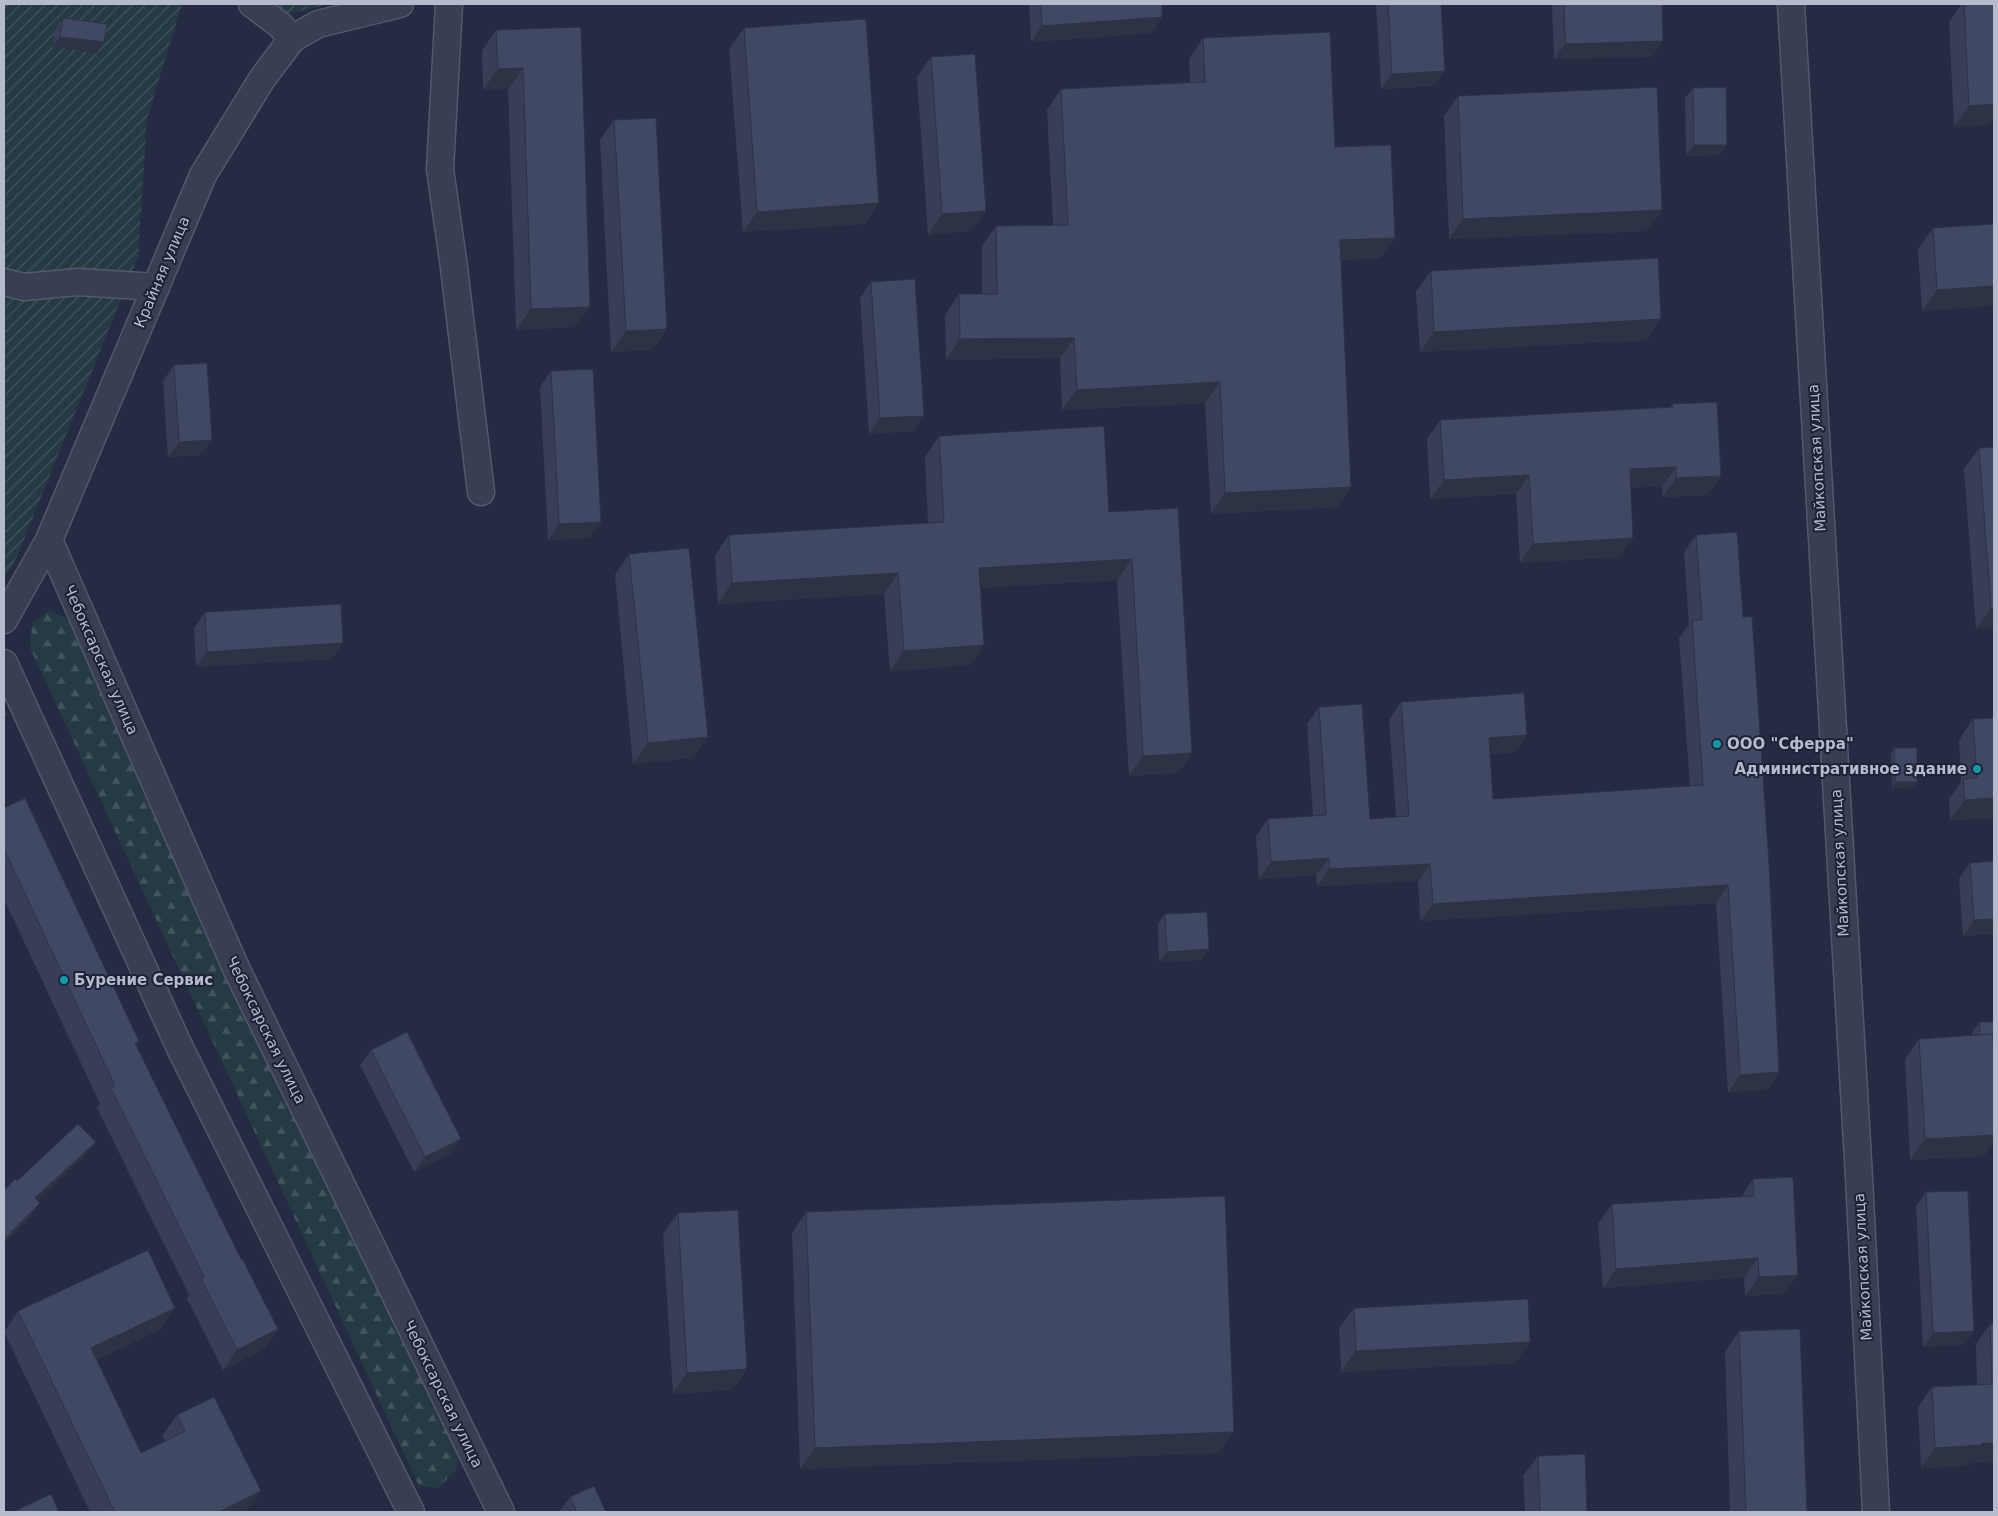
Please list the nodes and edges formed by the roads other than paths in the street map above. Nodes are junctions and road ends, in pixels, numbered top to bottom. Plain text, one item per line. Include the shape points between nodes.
1 (252, 4) edge
2 (400, 4) edge
3 (449, 4) edge
4 (1791, 4) edge
5 (292, 38) junction
6 (4, 282) edge
7 (156, 287) junction
8 (481, 492) dead end
9 (49, 540) junction
10 (4, 620) edge
11 (4, 663) edge
12 (411, 1512) edge
13 (501, 1512) edge
14 (1876, 1512) edge

1 - 5 street
2 - 5 street, Крайняя улица via 318,24
3 - 8 street via 440,169
4 - 14 street, Майкопская улица
5 - 7 street, Крайняя улица via 203,174
6 - 7 street via 24,287 78,282
7 - 9 street, Крайняя улица
9 - 10 street, Крайняя улица
9 - 13 street, Чебоксарская улица via 236,968
11 - 12 street via 180,1048

